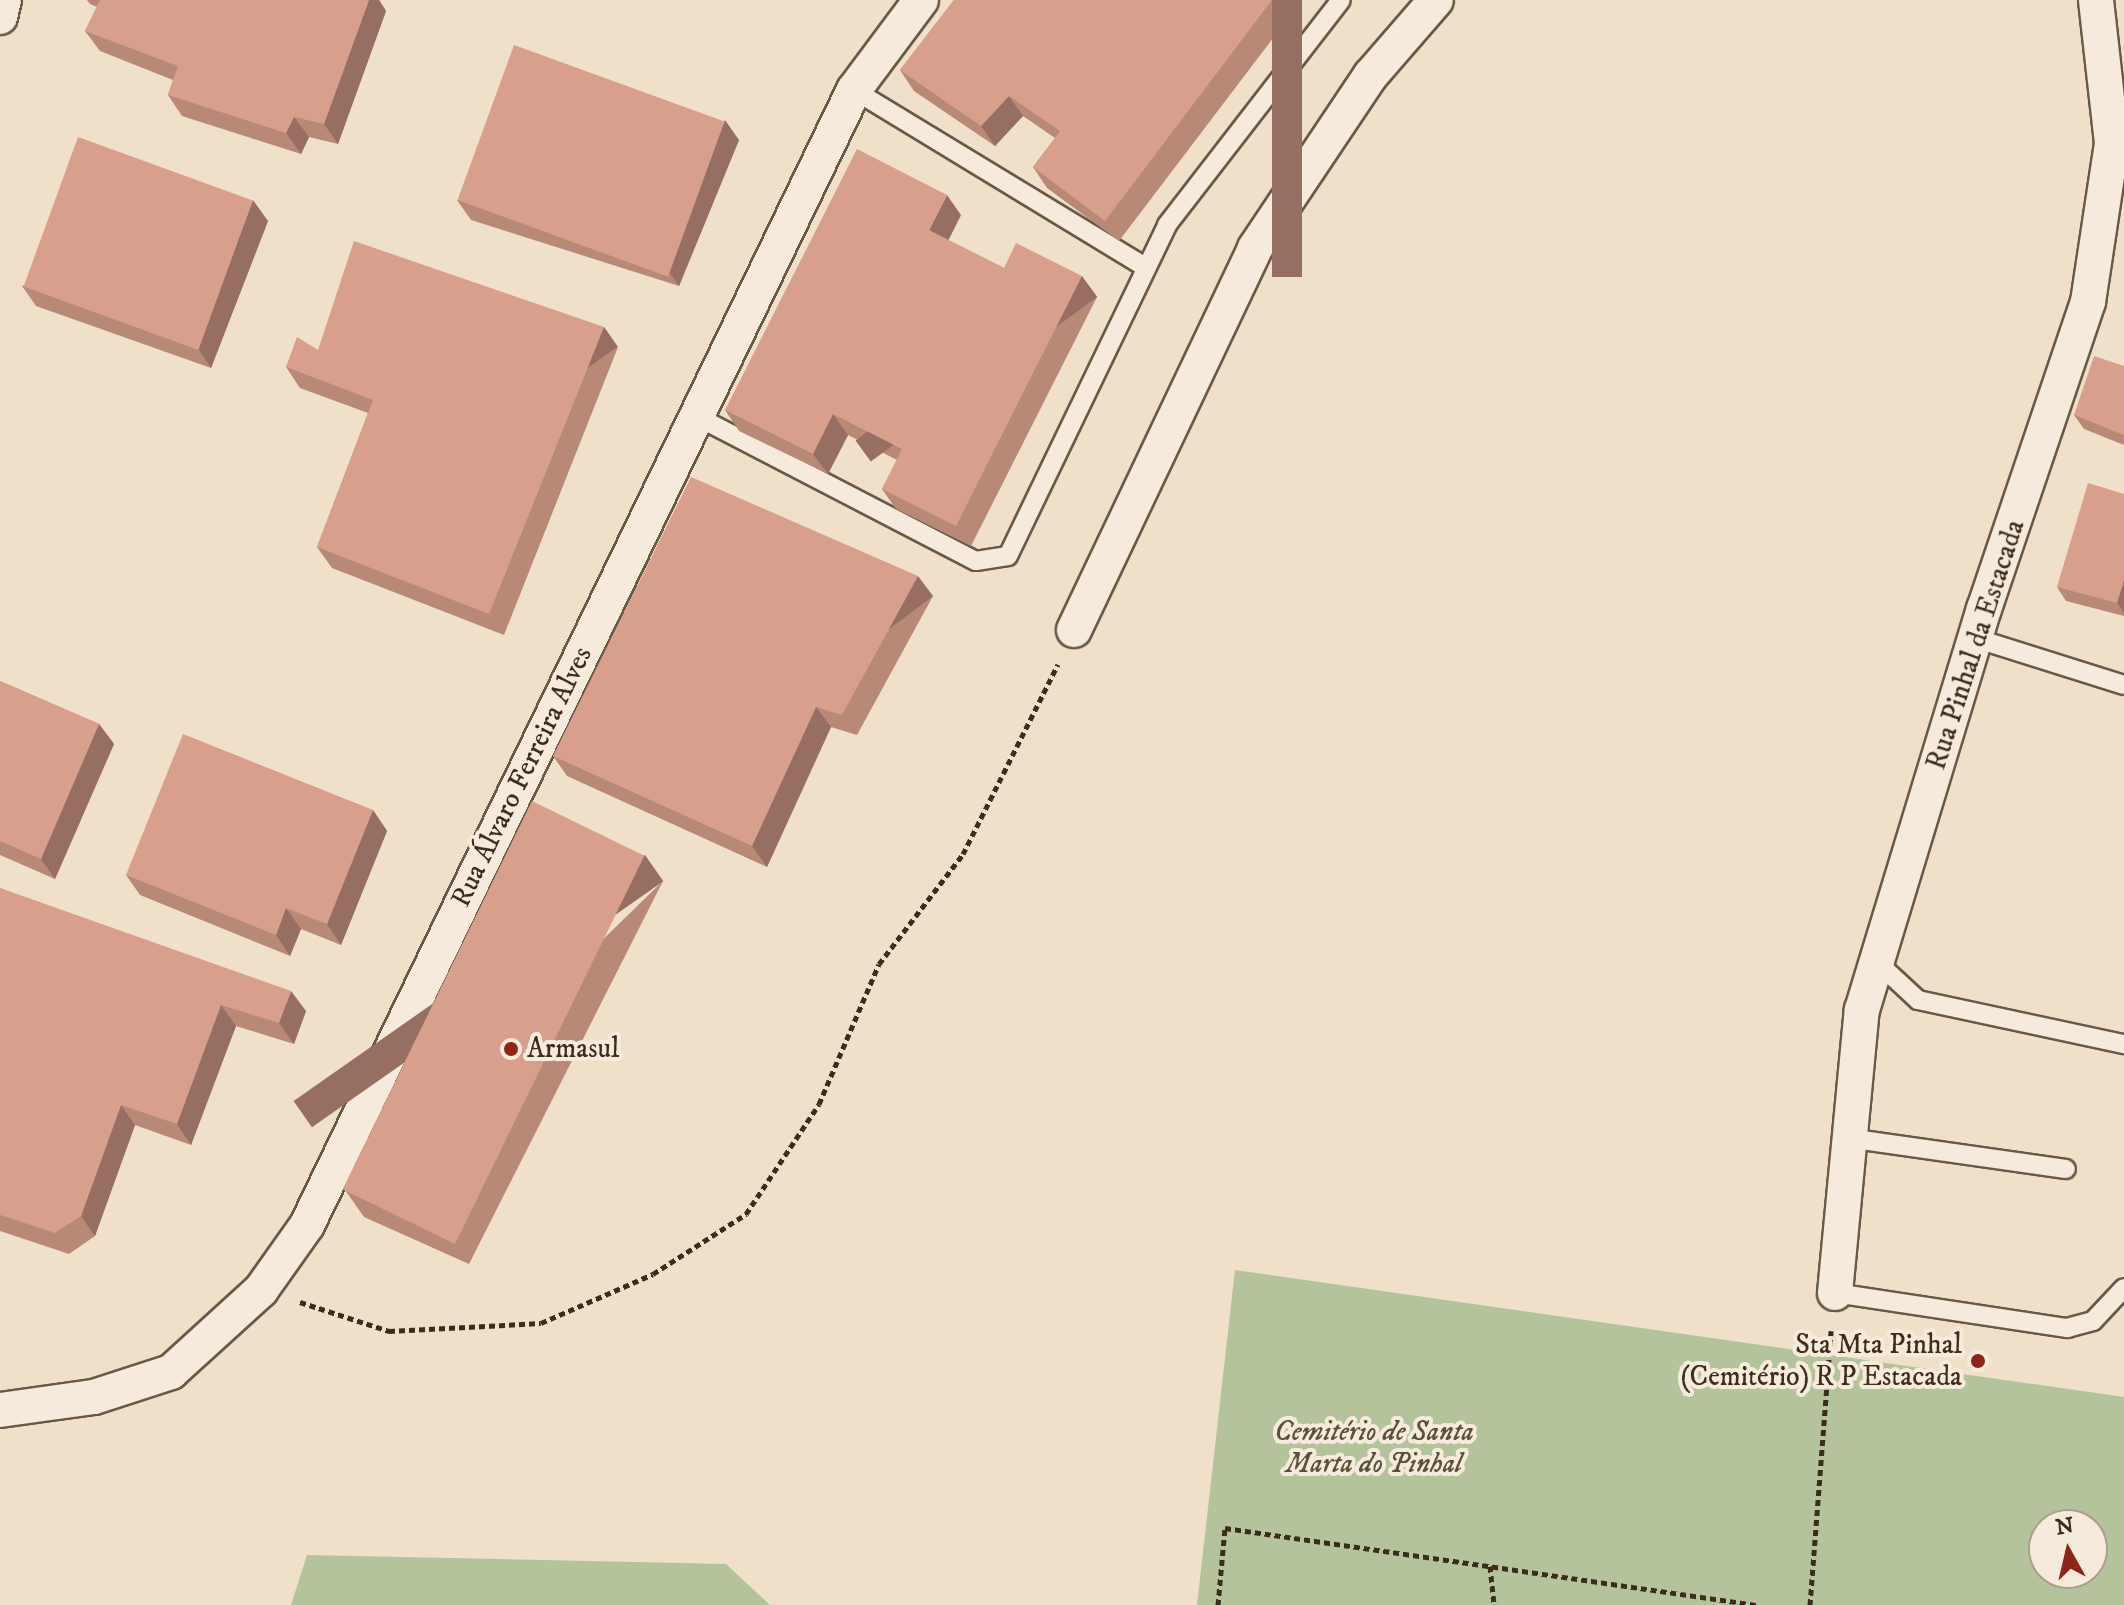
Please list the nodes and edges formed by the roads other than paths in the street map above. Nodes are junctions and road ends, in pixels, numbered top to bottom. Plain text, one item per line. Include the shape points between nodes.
1 (921, 0) edge
2 (1341, 0) edge
3 (1436, 0) edge
4 (2096, 0) edge
5 (854, 90) junction
6 (1143, 266) junction
7 (696, 416) junction
8 (1074, 630) road end
9 (1975, 638) junction
10 (2124, 685) edge
11 (1877, 962) junction
12 (2124, 1044) edge
13 (1848, 1138) junction
14 (2066, 1169) dead end
15 (2124, 1288) edge
16 (1835, 1293) joint
17 (0, 1410) edge

1 - 5 street, Rua Álvaro Ferreira Alves
2 - 6 lane via 1185,200
3 - 8 street via 1371,75 1255,248
4 - 9 street, Rua Pinhal da Estacada via 2112,143 2088,302
5 - 6 lane
5 - 7 street, Rua Álvaro Ferreira Alves
6 - 7 lane via 1015,550 998,562 976,561
7 - 17 street, Rua Álvaro Ferreira Alves via 307,1225 261,1290 171,1372 94,1397
9 - 10 lane
9 - 11 street, Rua Pinhal da Estacada
11 - 12 lane via 1918,1000
11 - 13 street, Rua Pinhal da Estacada via 1862,1010
13 - 14 lane
13 - 16 street, Rua Pinhal da Estacada
15 - 16 lane via 2093,1321 2067,1328

